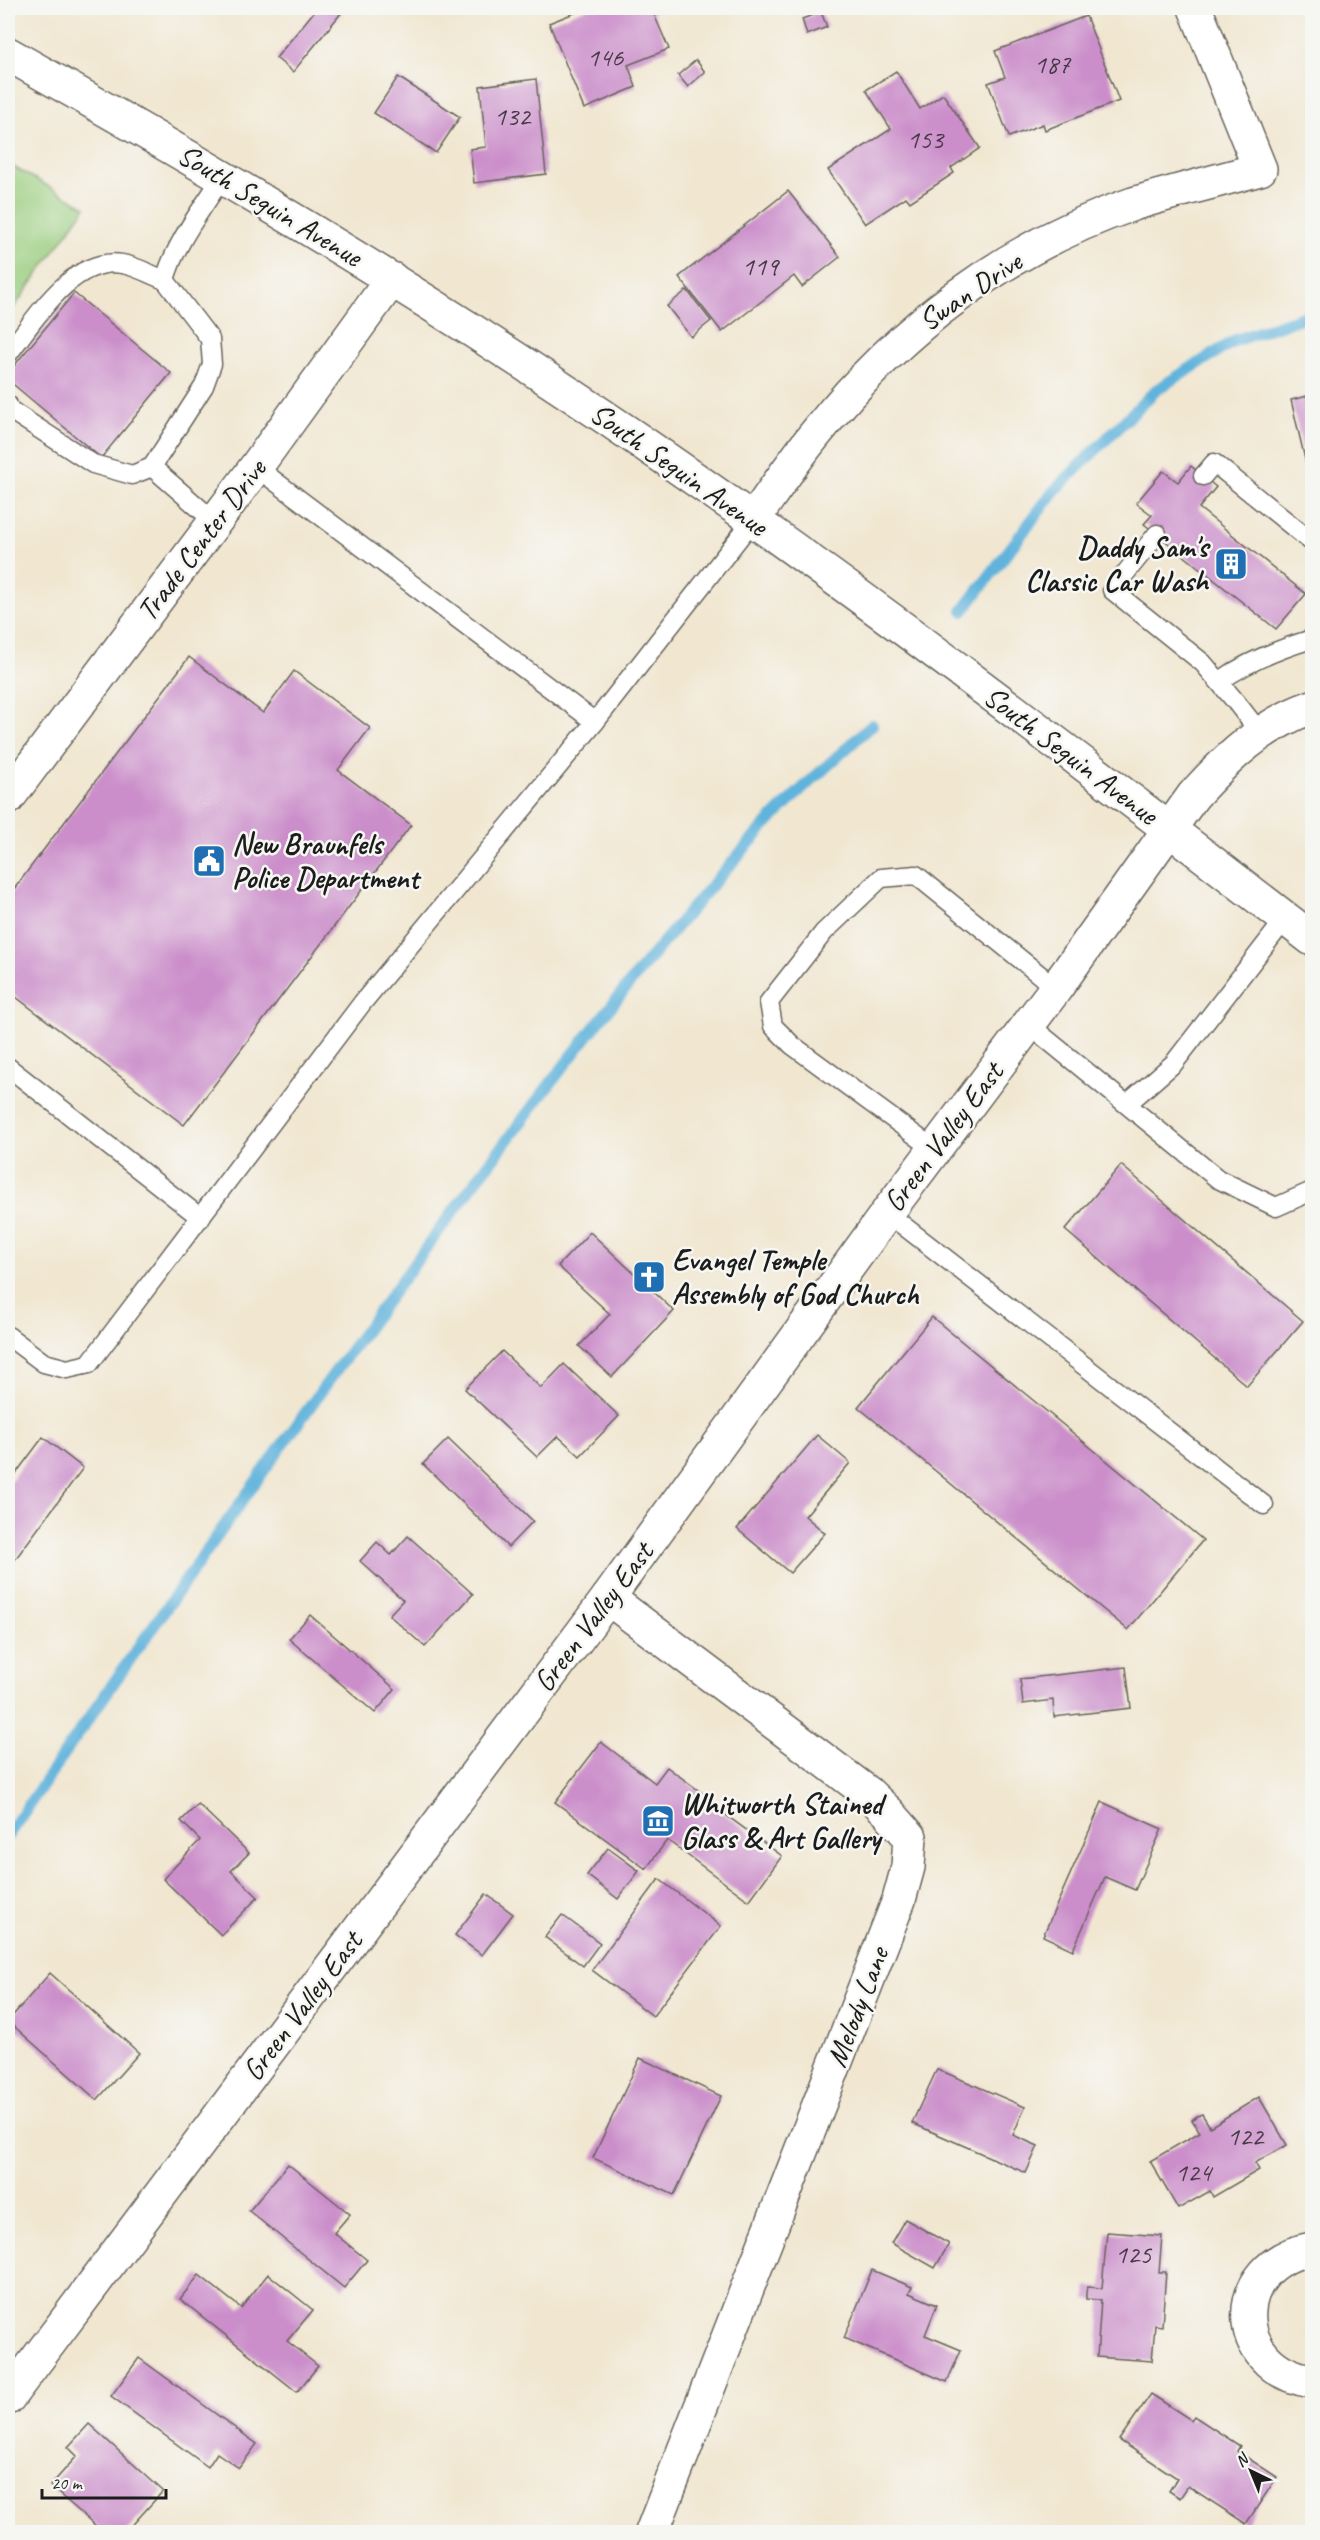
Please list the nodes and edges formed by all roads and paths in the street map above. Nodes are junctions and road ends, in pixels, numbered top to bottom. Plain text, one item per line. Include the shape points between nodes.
1 (1195, 8) edge
2 (8, 54) edge
3 (223, 176) junction
4 (392, 279) junction
5 (165, 280) junction
6 (8, 354) edge
7 (8, 405) edge
8 (152, 467) junction
9 (256, 467) junction
10 (1203, 476) dead end
11 (753, 520) junction
12 (215, 522) junction
13 (1157, 534) dead end
14 (1312, 542) edge
15 (1312, 639) edge
16 (1220, 681) junction
17 (1312, 707) edge
18 (595, 722) junction
19 (1260, 734) junction
20 (8, 798) edge
21 (1170, 830) junction
22 (1286, 918) junction
23 (1312, 939) edge
24 (1056, 988) junction
25 (1028, 1024) junction
26 (8, 1067) edge
27 (1127, 1104) junction
28 (934, 1149) junction
29 (1312, 1191) edge
30 (886, 1213) junction
31 (201, 1218) junction
32 (8, 1336) edge
33 (1264, 1505) dead end
34 (608, 1598) junction
35 (1312, 2249) edge
36 (1312, 2381) edge
37 (8, 2398) edge
38 (651, 2532) edge

1 - 11 street, Swan Drive via 1260,170 1133,205 1074,228 1018,255 963,290 910,332 864,378 817,431
2 - 3 street, South Seguin Avenue
3 - 4 street, South Seguin Avenue
3 - 5 lane
4 - 9 street, Trade Center Drive
4 - 11 street, South Seguin Avenue via 543,376
5 - 6 lane via 122,264 103,264 74,276 48,302
5 - 8 lane via 210,339 212,364 204,386
7 - 8 lane via 93,464 132,475
8 - 12 lane
9 - 12 street, Trade Center Drive
9 - 18 lane
10 - 14 lane via 1214,463
11 - 18 lane
11 - 21 street, South Seguin Avenue
12 - 20 street, Trade Center Drive
13 - 16 lane via 1112,590
15 - 16 lane via 1268,653
16 - 19 lane
17 - 19 street, Green Valley East
18 - 31 lane via 363,1002
19 - 21 street, Green Valley East via 1217,769
21 - 22 street, South Seguin Avenue
21 - 24 street, Green Valley East
22 - 23 street, South Seguin Avenue
22 - 27 lane via 1174,1063
24 - 25 street, Green Valley East
24 - 28 lane via 916,875 880,878 824,932 769,1002 773,1026 792,1045
25 - 27 lane
25 - 28 street, Green Valley East
26 - 31 lane
27 - 29 lane via 1218,1179 1276,1207
28 - 30 street, Green Valley East
30 - 33 lane
30 - 34 street, Green Valley East
31 - 32 lane via 89,1364 67,1369 44,1363
34 - 37 street, Green Valley East
34 - 38 street, Melody Lane via 868,1793 910,1837 908,1867 899,1900
35 - 36 street via 1293,2252 1275,2262 1261,2277 1252,2296 1249,2316 1252,2337 1262,2355 1277,2369

